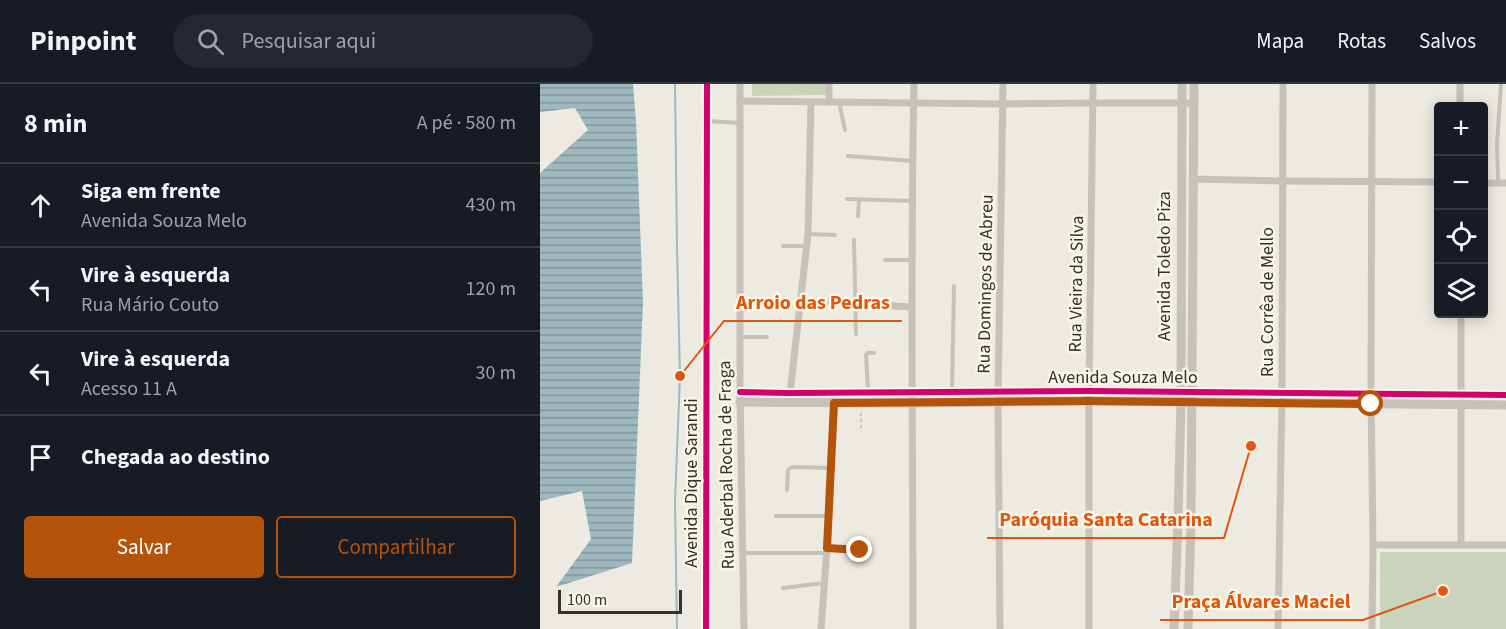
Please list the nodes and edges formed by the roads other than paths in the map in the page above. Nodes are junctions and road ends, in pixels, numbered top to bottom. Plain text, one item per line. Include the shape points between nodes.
1 (706, 84) edge
2 (740, 84) edge
3 (829, 84) edge
4 (914, 84) edge
5 (1003, 84) edge
6 (1093, 84) edge
7 (1182, 84) edge
8 (1194, 84) edge
9 (1282, 84) edge
10 (1372, 84) edge
11 (1460, 84) edge
12 (1501, 84) edge
13 (740, 101) junction
14 (829, 101) junction
15 (811, 102) junction
16 (839, 102) junction
17 (1460, 102) edge
18 (1093, 103) junction
19 (1182, 103) junction
20 (914, 104) junction
21 (1003, 104) junction
22 (1193, 104) junction
23 (707, 121) junction
24 (740, 123) junction
25 (845, 130) dead end
26 (848, 156) dead end
27 (913, 161) junction
28 (1193, 179) junction
29 (1283, 181) junction
30 (1372, 182) junction
31 (1434, 182) edge
32 (1502, 183) edge
33 (848, 199) dead end
34 (859, 199) junction
35 (912, 201) junction
36 (858, 216) dead end
37 (808, 234) junction
38 (835, 235) dead end
39 (854, 240) dead end
40 (783, 246) dead end
41 (807, 246) junction
42 (885, 260) dead end
43 (912, 260) junction
44 (954, 286) dead end
45 (800, 300) junction
46 (856, 304) junction
47 (911, 307) junction
48 (1461, 318) edge
49 (856, 334) dead end
50 (740, 337) junction
51 (766, 338) dead end
52 (874, 353) dead end
53 (1180, 392) junction
54 (1191, 392) junction
55 (1282, 392) junction
56 (868, 393) junction
57 (952, 393) junction
58 (1371, 393) junction
59 (1506, 395) edge
60 (1089, 396) junction
61 (740, 397) junction
62 (998, 397) junction
63 (789, 398) junction
64 (834, 398) junction
65 (913, 398) junction
66 (1460, 400) junction
67 (1180, 402) junction
68 (1192, 402) junction
69 (1282, 403) junction
70 (1371, 404) junction
71 (1506, 405) edge
72 (831, 468) junction
73 (787, 490) dead end
74 (776, 516) dead end
75 (828, 516) junction
76 (1178, 519) junction
77 (1191, 519) junction
78 (1373, 545) junction
79 (1461, 545) junction
80 (1506, 545) edge
81 (860, 550) dead end
82 (827, 551) junction
83 (742, 553) junction
84 (824, 583) junction
85 (783, 588) dead end
86 (706, 629) edge
87 (744, 629) edge
88 (821, 629) edge
89 (913, 629) edge
90 (1000, 629) edge
91 (1089, 629) edge
92 (1174, 629) edge
93 (1188, 629) edge
94 (1278, 629) edge
95 (1372, 629) edge

1 - 23 street, Avenida Dique Sarandi
2 - 13 street, Rua Aderbal Rocha de Fraga
3 - 14 street
4 - 20 street
5 - 21 street, Rua Domingos de Abreu
6 - 18 street, Rua Vieira da Silva
7 - 19 street, Avenida Toledo Piza
8 - 22 street, Avenida Toledo Piza
9 - 29 street, Rua Corrêa de Mello
10 - 30 street
11 - 17 street
12 - 32 lane via 1497,144
13 - 15 street
13 - 24 street, Rua Aderbal Rocha de Fraga
14 - 15 street
14 - 16 street
15 - 37 street
16 - 20 street
16 - 25 lane
18 - 19 street
18 - 21 street
18 - 60 street, Rua Vieira da Silva
19 - 22 street
19 - 53 street, Avenida Toledo Piza
20 - 21 street
20 - 27 street
21 - 62 street, Rua Domingos de Abreu
22 - 28 street, Avenida Toledo Piza
23 - 24 lane
23 - 86 street, Avenida Dique Sarandi
24 - 50 street, Rua Aderbal Rocha de Fraga
26 - 27 lane
27 - 35 street
28 - 29 street
28 - 54 street, Avenida Toledo Piza
29 - 30 street
29 - 55 street, Rua Corrêa de Mello
30 - 31 street
30 - 58 street
33 - 34 lane
34 - 35 lane
34 - 36 lane
35 - 43 street
37 - 38 lane
37 - 41 street
39 - 46 lane
40 - 41 lane
41 - 45 street
42 - 43 lane
43 - 47 street
44 - 57 lane
45 - 46 street
45 - 63 street
46 - 47 street
46 - 49 lane
47 - 65 street
48 - 66 street
50 - 51 lane
50 - 61 street, Rua Aderbal Rocha de Fraga
52 - 56 lane via 866,355
53 - 54 street, Avenida Souza Melo
53 - 60 street, Avenida Souza Melo
53 - 67 street, Avenida Toledo Piza
54 - 55 street, Avenida Souza Melo
54 - 68 street, Avenida Toledo Piza
55 - 58 street, Avenida Souza Melo
55 - 69 street, Rua Corrêa de Mello
56 - 64 street, Avenida Souza Melo
56 - 65 street, Avenida Souza Melo
57 - 62 street, Avenida Souza Melo
57 - 65 street, Avenida Souza Melo
58 - 66 street, Avenida Souza Melo
58 - 70 street
59 - 66 street, Avenida Souza Melo
60 - 62 street, Avenida Souza Melo
60 - 67 street, Avenida Souza Melo
60 - 91 street, Rua Vieira da Silva
61 - 63 street, Avenida Souza Melo
61 - 83 street, Rua Aderbal Rocha de Fraga
62 - 65 street, Avenida Souza Melo
62 - 90 street, Rua Domingos de Abreu
63 - 64 street, Avenida Souza Melo
64 - 65 street, Avenida Souza Melo via 861,403
64 - 72 street
65 - 89 street
66 - 70 street, Avenida Souza Melo
66 - 71 street, Avenida Souza Melo
66 - 79 street
67 - 68 street, Avenida Souza Melo
67 - 76 street, Avenida Toledo Piza
68 - 69 street, Avenida Souza Melo
68 - 77 street, Avenida Toledo Piza
69 - 70 street, Avenida Souza Melo
69 - 94 street, Rua Corrêa de Mello
70 - 78 street
72 - 73 lane via 792,467 788,470
72 - 75 street
74 - 75 lane
75 - 82 street
76 - 77 street
76 - 92 street, Avenida Toledo Piza
77 - 93 street, Avenida Toledo Piza
78 - 79 street
78 - 95 street
79 - 80 street
81 - 82 lane
82 - 83 lane
82 - 84 street
83 - 87 street, Rua Aderbal Rocha de Fraga
84 - 85 lane
84 - 88 street

